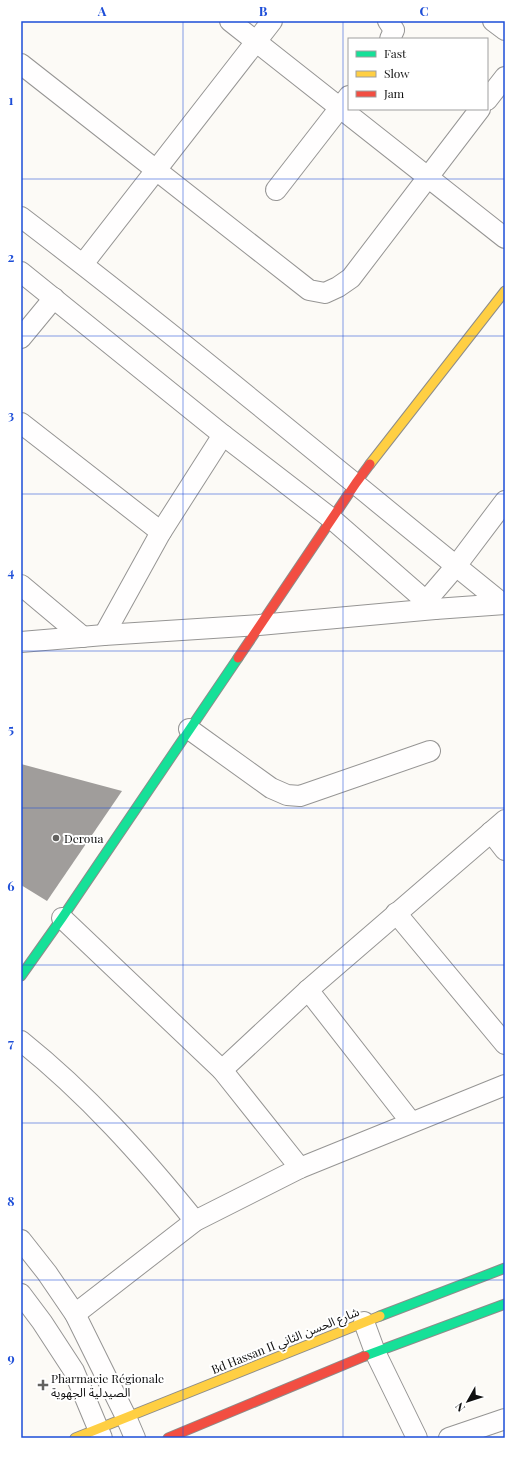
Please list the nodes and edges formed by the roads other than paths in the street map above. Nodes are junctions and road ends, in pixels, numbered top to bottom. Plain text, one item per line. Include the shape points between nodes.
1 (230, 21) edge
2 (272, 21) edge
3 (388, 21) edge
4 (493, 21) edge
5 (505, 30) edge
6 (390, 38) edge
7 (256, 42) junction
8 (21, 64) edge
9 (505, 77) edge
10 (488, 99) edge
11 (345, 102) edge
12 (354, 110) edge
13 (479, 110) edge
14 (155, 170) junction
15 (427, 177) junction
16 (276, 190) dead end
17 (21, 217) edge
18 (505, 238) edge
19 (82, 264) junction
20 (21, 272) edge
21 (505, 291) edge
22 (54, 298) junction
23 (21, 338) edge
24 (21, 423) edge
25 (223, 435) junction
26 (356, 483) junction
27 (505, 501) edge
28 (332, 519) junction
29 (161, 532) junction
30 (456, 566) junction
31 (21, 585) edge
32 (504, 604) edge
33 (431, 605) junction
34 (258, 625) junction
35 (104, 635) junction
36 (83, 637) junction
37 (21, 642) edge
38 (189, 729) junction
39 (430, 751) dead end
40 (498, 826) edge
41 (505, 850) edge
42 (396, 913) junction
43 (62, 918) junction
44 (21, 976) edge
45 (308, 990) junction
46 (21, 1041) edge
47 (505, 1044) edge
48 (222, 1070) junction
49 (505, 1085) edge
50 (411, 1122) junction
51 (300, 1168) junction
52 (195, 1221) junction
53 (21, 1240) edge
54 (505, 1268) edge
55 (21, 1294) edge
56 (505, 1304) edge
57 (76, 1314) junction
58 (364, 1322) junction
59 (375, 1352) junction
60 (126, 1417) junction
61 (505, 1419) edge
62 (101, 1433) edge
63 (75, 1438) edge
64 (135, 1438) edge
65 (168, 1438) edge
66 (417, 1438) edge
67 (449, 1438) edge

1 - 7 street
2 - 7 street
3 - 6 street via 394,30
4 - 5 street
7 - 11 street
7 - 14 street
8 - 14 street
9 - 10 street
11 - 16 street
12 - 15 street
13 - 15 street
14 - 15 street via 309,290 325,293 352,278
14 - 19 street
15 - 18 street
17 - 19 street
19 - 26 street
20 - 22 street
21 - 26 street
22 - 23 street
22 - 25 street
24 - 29 street
25 - 28 street
25 - 29 street
26 - 28 street
26 - 30 street
27 - 30 street
28 - 33 street
28 - 34 street
29 - 35 street
30 - 32 street
30 - 33 street
31 - 36 street
32 - 33 street
33 - 34 street
34 - 35 street
34 - 38 street
35 - 36 street
36 - 37 street
38 - 39 street via 271,788 287,795 300,796
38 - 43 street
40 - 41 street
40 - 42 street
42 - 45 street
42 - 47 street
43 - 44 street
43 - 48 street
45 - 48 street
45 - 50 street
46 - 52 street via 101,1112 154,1170
48 - 51 street
49 - 50 street
50 - 51 street
51 - 52 street
52 - 57 street
53 - 57 street
54 - 58 street, Bd Hassan II شارع الحسن الثاني
55 - 62 street via 74,1371
56 - 59 street
57 - 60 street
58 - 59 street
58 - 60 street, Bd Hassan II شارع الحسن الثاني
59 - 65 street
59 - 66 street
60 - 62 street, Bd Hassan II شارع الحسن الثاني
60 - 64 street
61 - 67 street
62 - 63 street, Bd Hassan II شارع الحسن الثاني

